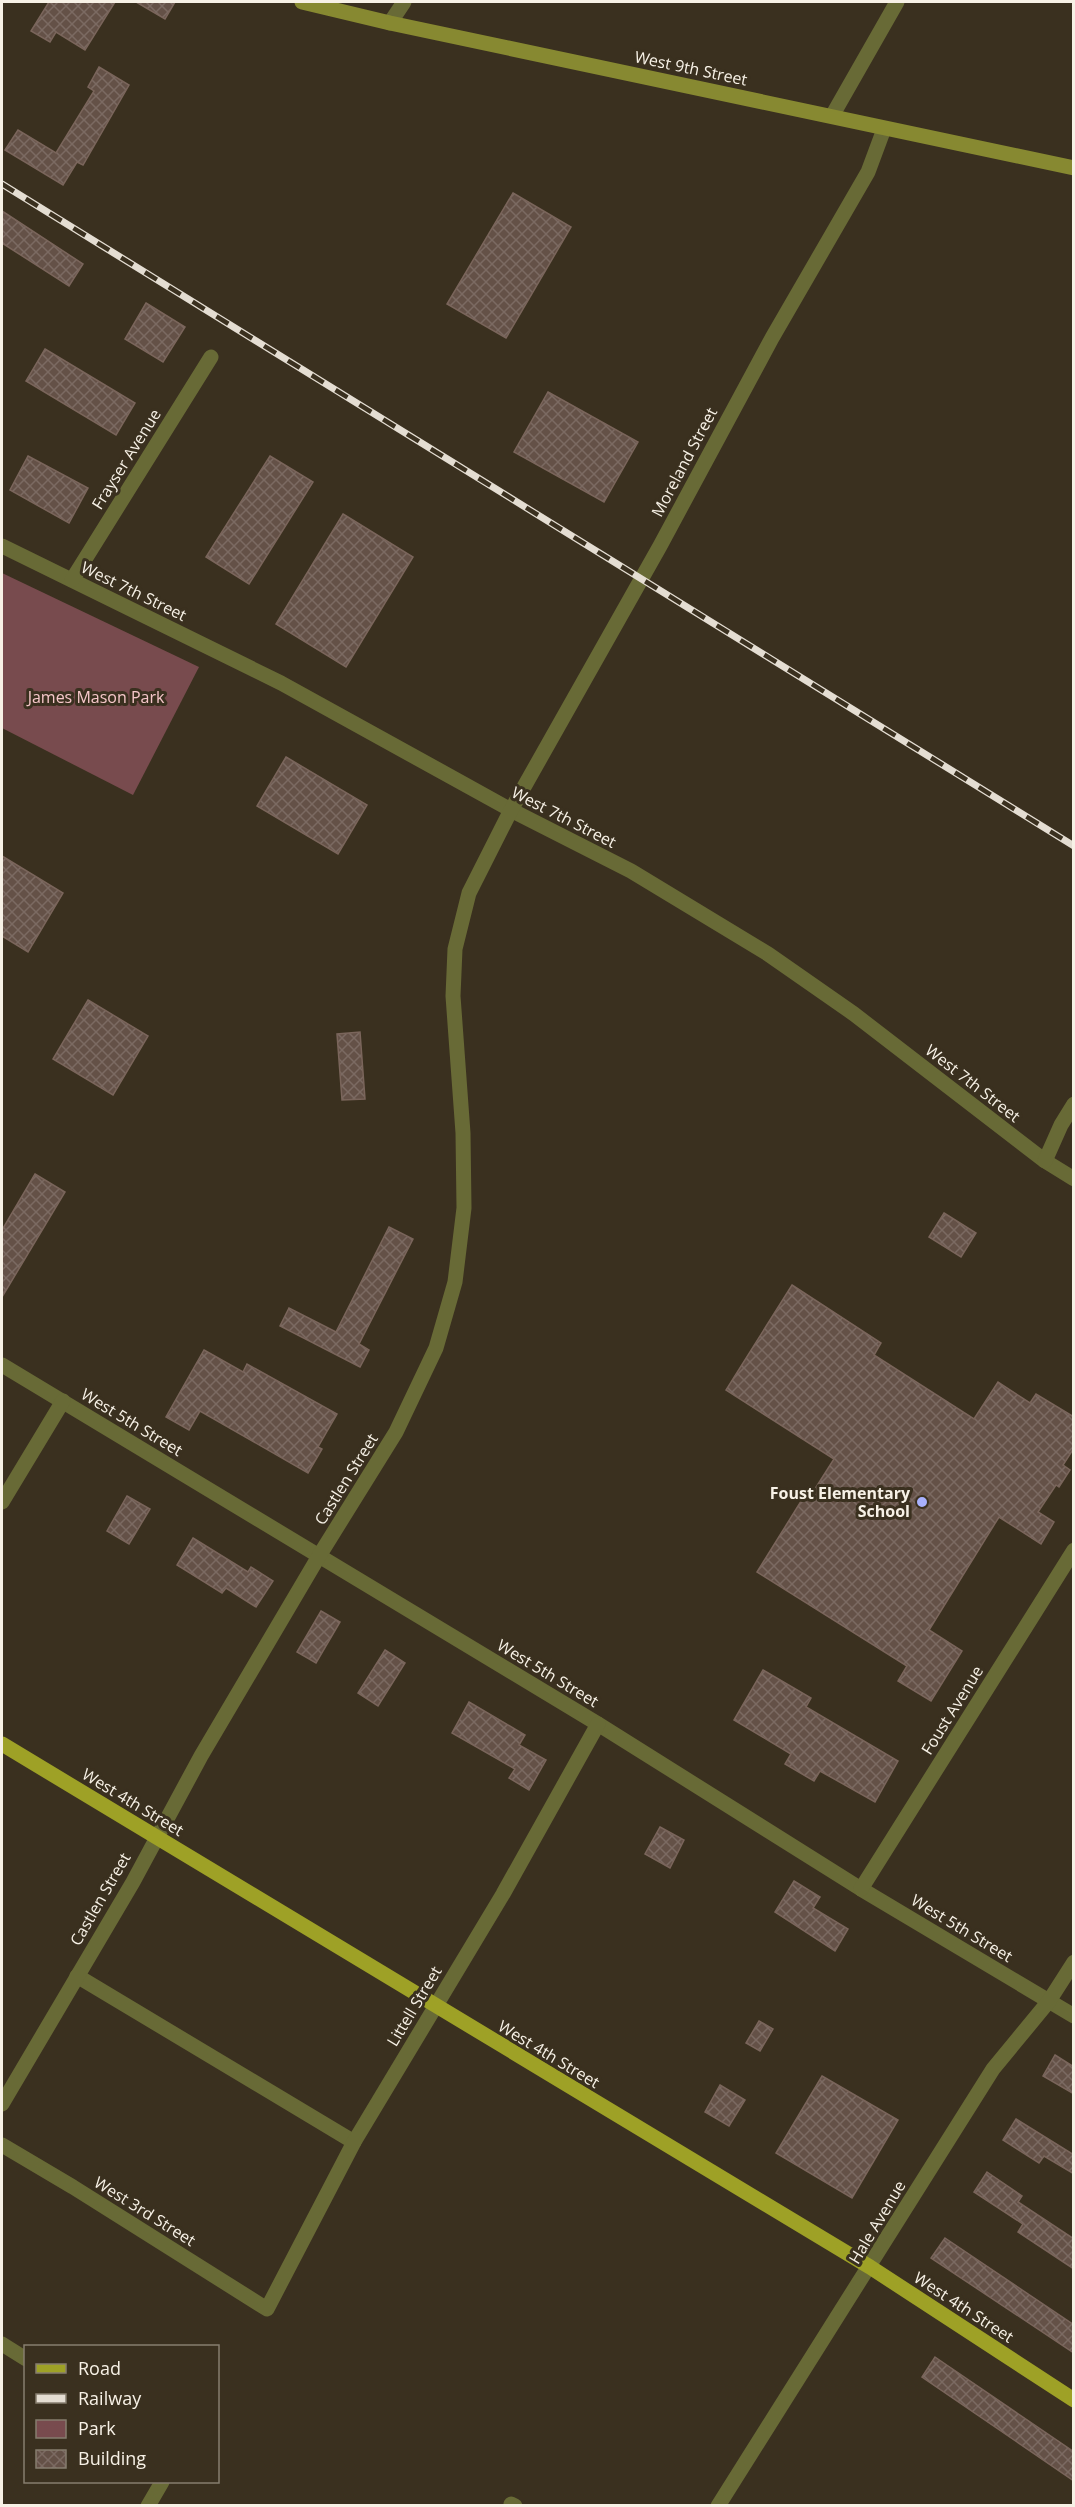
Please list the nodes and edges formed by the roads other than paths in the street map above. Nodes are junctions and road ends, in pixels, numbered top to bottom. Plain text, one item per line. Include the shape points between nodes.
1 (302, 2) edge
2 (404, 2) edge
3 (897, 2) edge
4 (390, 23) junction
5 (832, 116) junction
6 (884, 129) junction
7 (1074, 168) edge
8 (211, 357) dead end
9 (2, 546) edge
10 (72, 580) junction
11 (511, 810) junction
12 (1074, 1104) edge
13 (1045, 1161) junction
14 (1074, 1179) edge
15 (2, 1365) edge
16 (63, 1401) junction
17 (2, 1502) edge
18 (1074, 1550) edge
19 (319, 1557) junction
20 (598, 1724) junction
21 (2, 1744) edge
22 (156, 1836) junction
23 (861, 1888) junction
24 (1074, 1962) edge
25 (77, 1976) junction
26 (1049, 2001) junction
27 (435, 2007) junction
28 (1074, 2016) edge
29 (2, 2104) edge
30 (354, 2142) junction
31 (2, 2145) edge
32 (870, 2267) junction
33 (267, 2309) joint
34 (2, 2344) edge
35 (24, 2358) edge
36 (1074, 2400) edge
37 (161, 2483) edge
38 (148, 2505) edge
39 (718, 2505) edge

1 - 4 street, West 9th Street
2 - 4 street
3 - 5 street
4 - 5 street, West 9th Street
5 - 6 street, West 9th Street
6 - 7 street, West 9th Street
6 - 11 street, Moreland Street via 868,172
8 - 10 street, Frayser Avenue
9 - 10 street, West 7th Street
10 - 11 street, West 7th Street via 281,683
11 - 13 street, West 7th Street via 631,871 768,954 854,1014
11 - 19 street, Castlen Street via 470,893 456,949 453,996 464,1208 454,1282 436,1348 396,1432
12 - 13 street
13 - 14 street, West 7th Street
15 - 16 street, West 5th Street
16 - 17 street
16 - 19 street, West 5th Street
18 - 23 street, Foust Avenue
19 - 20 street, West 5th Street
19 - 22 street, Castlen Street
20 - 23 street, West 5th Street
20 - 27 street, Littell Street
21 - 22 main road, West 4th Street
22 - 25 street, Castlen Street
22 - 27 main road, West 4th Street
23 - 26 street, West 5th Street
24 - 26 street, Hale Avenue
25 - 29 street, Castlen Street
25 - 30 street
26 - 28 street, West 5th Street
26 - 32 street, Hale Avenue via 993,2069
27 - 30 street, Littell Street
27 - 32 main road, West 4th Street
30 - 33 street, Littell Street
31 - 33 street, West 3rd Street
32 - 36 main road, West 4th Street
32 - 39 street, Hale Avenue
34 - 35 street
37 - 38 street

